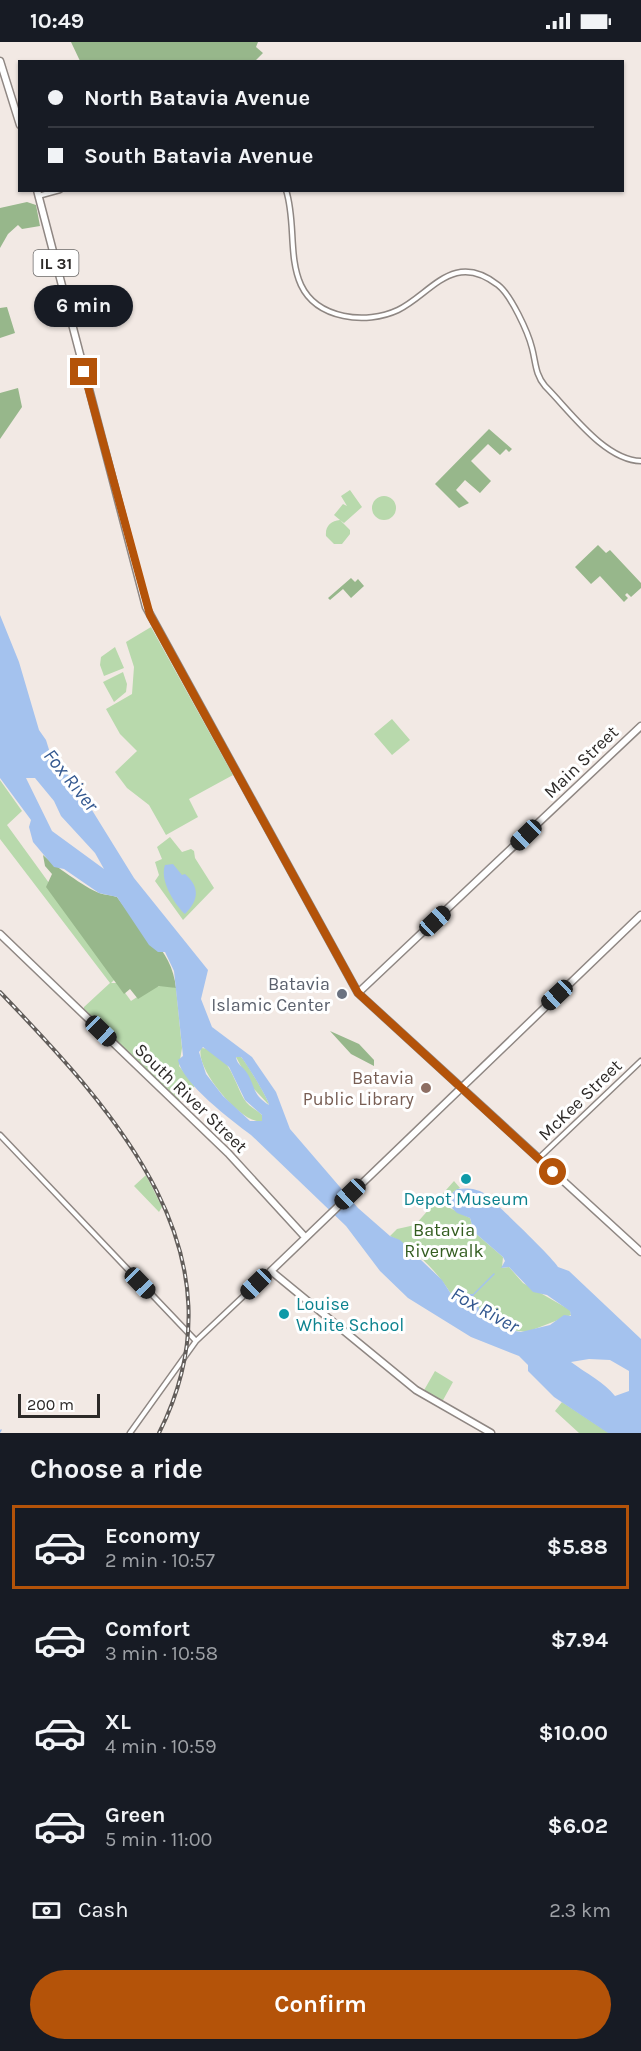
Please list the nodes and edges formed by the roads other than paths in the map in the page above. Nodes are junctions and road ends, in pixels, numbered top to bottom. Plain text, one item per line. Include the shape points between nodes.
1 (0, 61) edge
2 (18, 119) edge
3 (287, 192) edge
4 (38, 193) edge
5 (641, 461) edge
6 (641, 726) edge
7 (641, 915) edge
8 (0, 934) edge
9 (358, 993) junction
10 (641, 1061) edge
11 (459, 1089) junction
12 (0, 1135) edge
13 (538, 1159) junction
14 (305, 1237) junction
15 (641, 1252) edge
16 (271, 1271) junction
17 (196, 1341) junction
18 (130, 1433) edge
19 (491, 1433) edge

1 - 2 main road
3 - 5 street via 298,276 318,305 343,316 383,314 406,305 443,277 468,273 486,278 511,300 530,342 535,369 545,386 611,452
4 - 9 main road, IL 31 via 146,607
6 - 9 main road, Main Street
7 - 11 main road
8 - 14 main road, South River Street via 228,1153
9 - 11 main road, IL 31
10 - 13 street, McKee Street
11 - 13 main road, IL 31
11 - 14 main road
12 - 17 street
13 - 15 main road, IL 31
14 - 16 main road
16 - 17 street
16 - 19 main road via 416,1390
17 - 18 street

